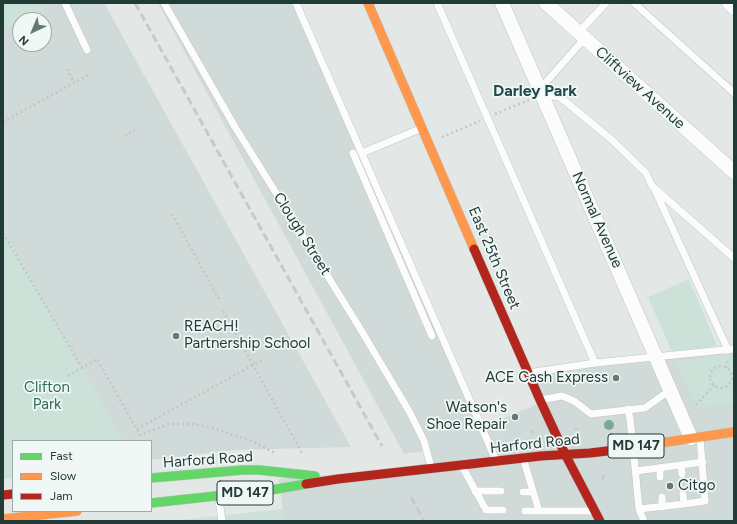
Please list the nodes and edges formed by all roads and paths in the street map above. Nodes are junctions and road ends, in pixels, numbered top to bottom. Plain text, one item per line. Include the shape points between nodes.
1 (65, 3) edge
2 (164, 3) edge
3 (296, 3) edge
4 (368, 3) edge
5 (438, 3) edge
6 (502, 3) edge
7 (546, 3) edge
8 (606, 3) edge
9 (634, 3) edge
10 (729, 3) edge
11 (734, 8) edge
12 (582, 35) junction
13 (87, 50) dead end
14 (67, 69) dead end
15 (90, 74) dead end
16 (74, 82) junction
17 (541, 92) junction
18 (734, 93) edge
19 (3, 122) edge
20 (138, 128) dead end
21 (422, 128) junction
22 (125, 136) dead end
23 (353, 153) dead end
24 (362, 153) junction
25 (734, 172) edge
26 (652, 186) junction
27 (172, 214) dead end
28 (3, 233) edge
29 (734, 258) edge
30 (219, 299) dead end
31 (223, 311) dead end
32 (432, 336) dead end
33 (731, 349) edge
34 (657, 357) junction
35 (264, 359) dead end
36 (595, 363) junction
37 (253, 365) junction
38 (82, 368) junction
39 (528, 373) junction
40 (68, 376) dead end
41 (714, 385) junction
42 (670, 390) junction
43 (540, 400) junction
44 (696, 405) dead end
45 (628, 409) junction
46 (576, 428) dead end
47 (137, 430) junction
48 (532, 431) dead end
49 (576, 432) dead end
50 (734, 432) edge
51 (534, 435) dead end
52 (696, 437) junction
53 (633, 446) junction
54 (302, 453) dead end
55 (276, 454) dead end
56 (564, 454) junction
57 (523, 459) junction
58 (497, 462) junction
59 (702, 462) junction
60 (681, 465) junction
61 (462, 466) junction
62 (660, 468) junction
63 (432, 469) junction
64 (636, 471) junction
65 (682, 474) dead end
66 (660, 477) dead end
67 (152, 478) edge
68 (338, 479) junction
69 (475, 491) junction
70 (501, 491) dead end
71 (523, 492) dead end
72 (533, 492) junction
73 (683, 494) dead end
74 (219, 496) junction
75 (662, 497) dead end
76 (152, 503) edge
77 (684, 504) junction
78 (662, 507) junction
79 (639, 509) junction
80 (503, 510) dead end
81 (525, 511) dead end
82 (539, 511) junction
83 (68, 512) edge
84 (595, 512) junction
85 (3, 519) edge
86 (222, 521) edge
87 (600, 521) edge
88 (644, 521) edge

1 - 13 lane
2 - 63 lane, Clough Street via 235,127 409,411 424,441
3 - 24 lane
4 - 21 main road, East 25th Street
5 - 36 lane
6 - 17 street, Normal Avenue
7 - 12 street, Cliftview Avenue
8 - 12 lane
9 - 18 lane
10 - 11 street
12 - 17 lane
12 - 25 street, Cliftview Avenue
14 - 16 path
15 - 16 path
16 - 19 path
17 - 26 lane via 560,97 612,140 646,174
17 - 34 street, Normal Avenue
20 - 22 path
21 - 24 lane
21 - 39 main road, East 25th Street
23 - 32 lane
24 - 58 lane
26 - 29 lane
26 - 33 lane
27 - 30 path
28 - 38 path
31 - 37 path
33 - 34 lane
34 - 36 lane
34 - 42 street, Normal Avenue
35 - 37 path
36 - 39 lane
37 - 47 path
37 - 54 path
38 - 40 path
38 - 47 path via 97,359
39 - 43 main road, East 25th Street
41 - 41 path via 711,380 713,370 719,367 726,368 732,376 730,383 724,388
41 - 44 path
42 - 45 lane via 646,408
42 - 52 street, Normal Avenue
43 - 45 lane via 562,396 574,401 591,414
43 - 56 main road, East 25th Street
45 - 53 lane
46 - 49 path
47 - 55 path via 140,435 169,424 193,424 252,441
48 - 51 path
50 - 52 main road, Harford Road / MD 147
52 - 53 main road, Harford Road / MD 147
52 - 59 lane
53 - 56 main road, Harford Road / MD 147
53 - 64 lane
56 - 57 main road, Harford Road / MD 147
56 - 84 main road, East 25th Street
57 - 58 main road, Harford Road / MD 147
57 - 72 lane
58 - 61 main road, Harford Road / MD 147
59 - 60 lane
59 - 77 lane via 705,501
60 - 62 lane
60 - 65 lane
61 - 63 main road, Harford Road / MD 147
61 - 69 lane
62 - 64 lane
62 - 66 lane
63 - 68 main road, Harford Road / MD 147
64 - 79 lane
67 - 68 main road, Harford Road / MD 147 via 254,470
68 - 74 main road, Harford Road / MD 147
69 - 70 lane
69 - 80 lane via 486,510
71 - 72 lane
72 - 82 lane
73 - 77 lane
74 - 76 main road, Harford Road / MD 147
74 - 86 lane
75 - 78 lane
77 - 78 lane
78 - 79 lane
79 - 88 lane
81 - 82 lane
82 - 84 lane
83 - 85 main road
84 - 87 main road, East 25th Street

